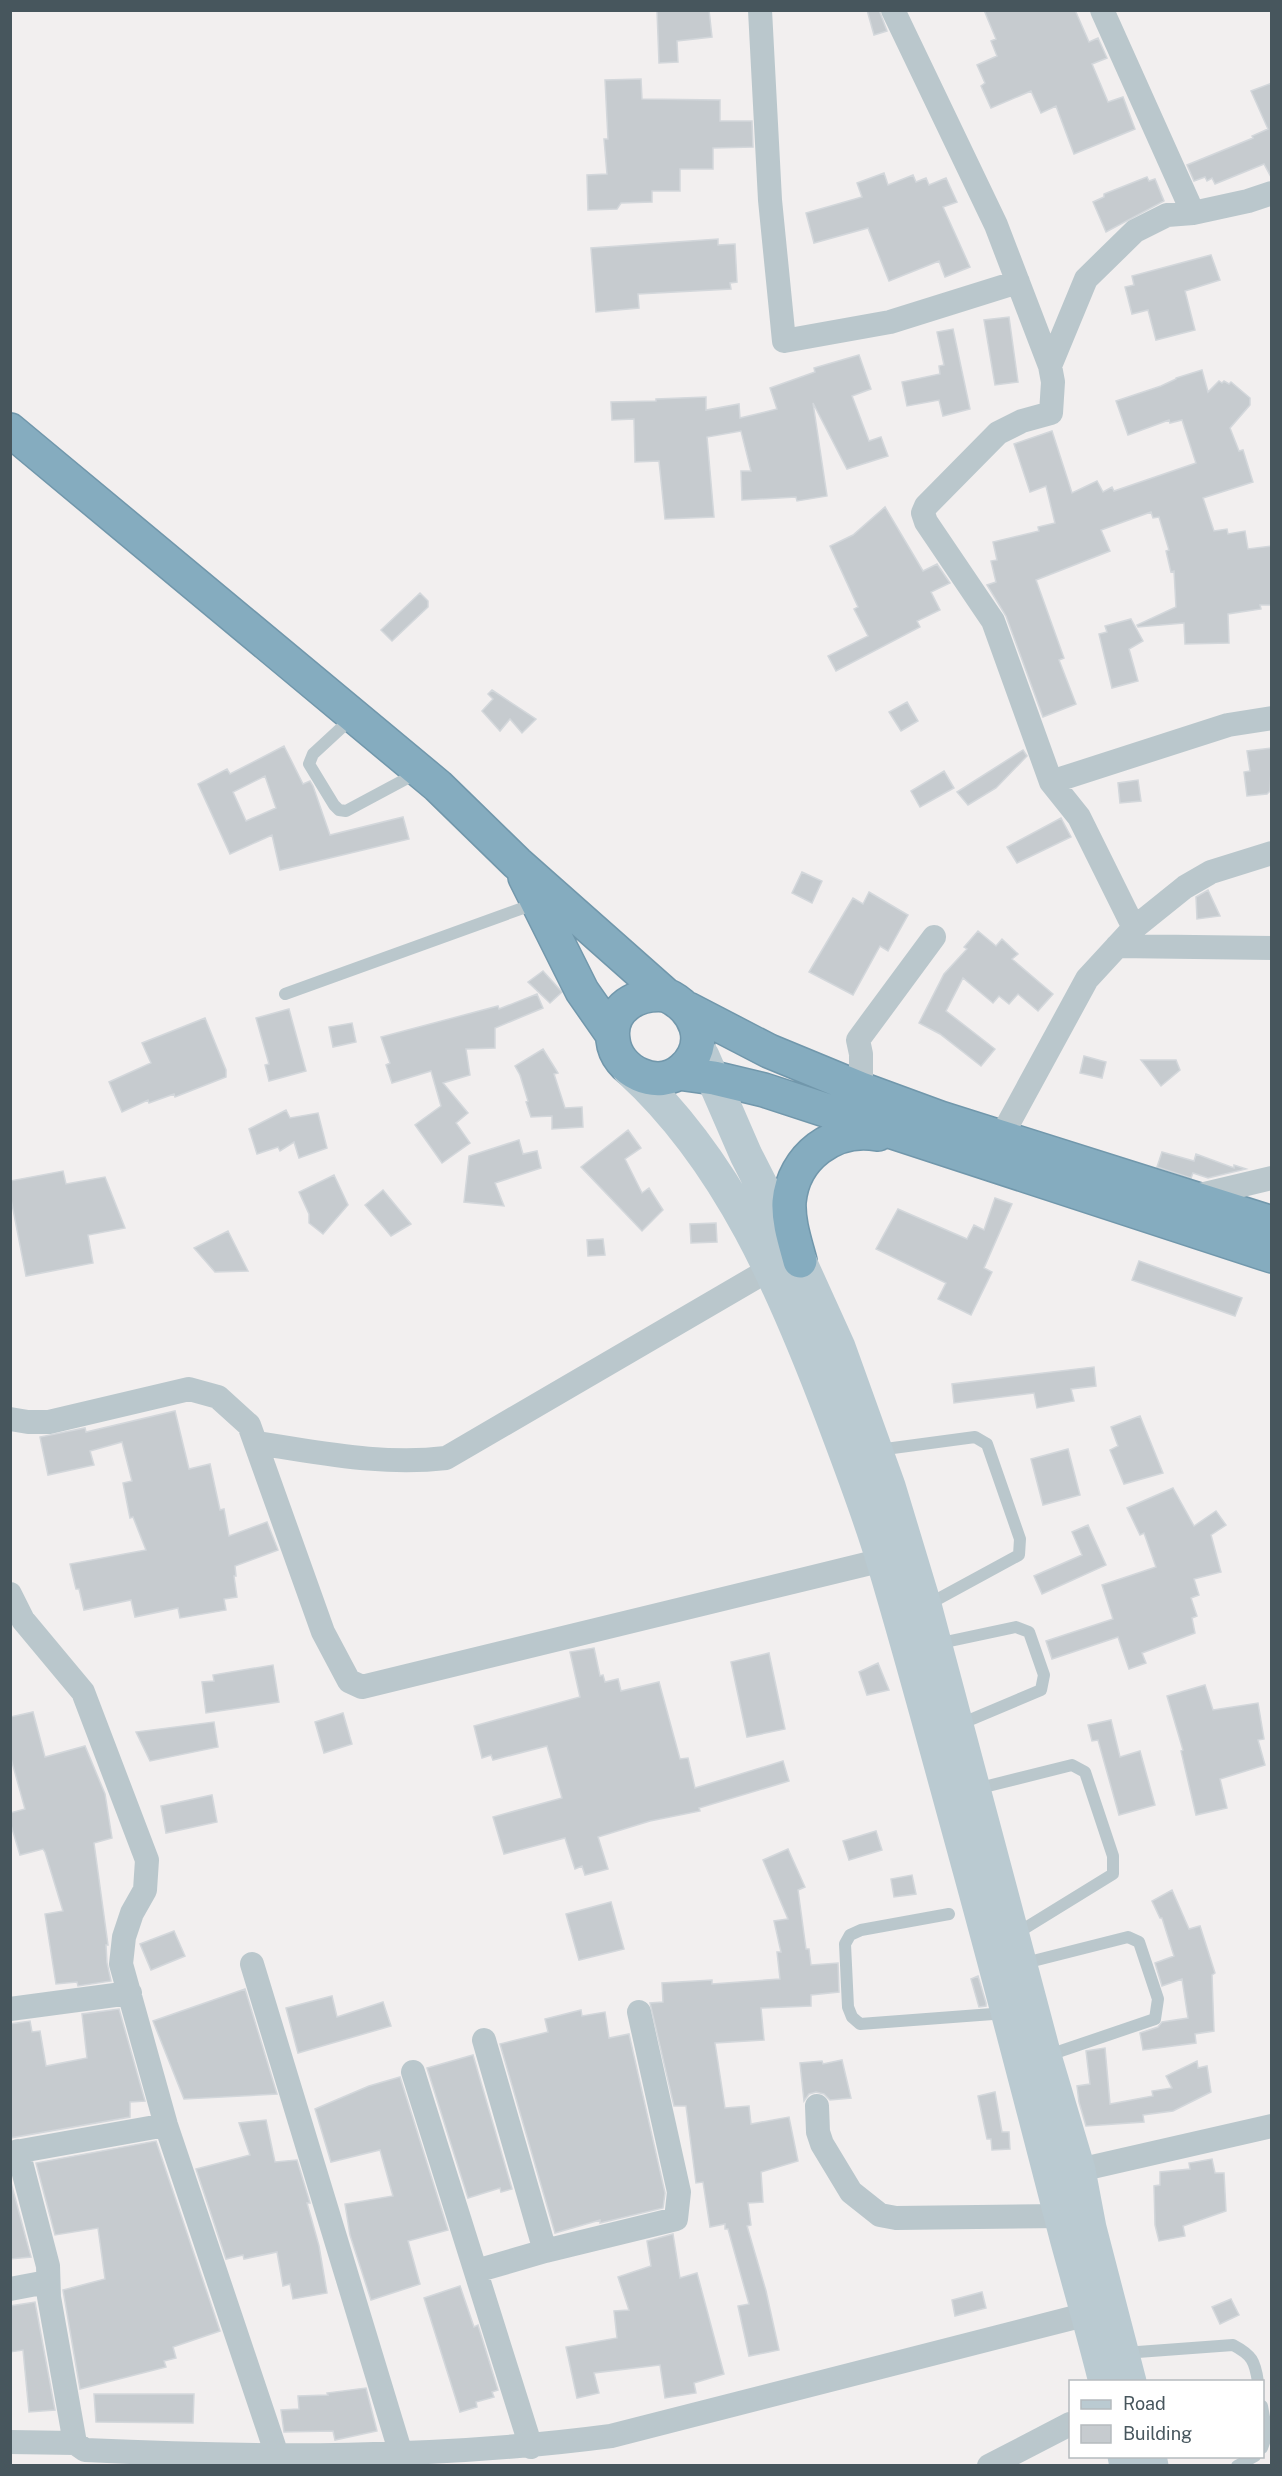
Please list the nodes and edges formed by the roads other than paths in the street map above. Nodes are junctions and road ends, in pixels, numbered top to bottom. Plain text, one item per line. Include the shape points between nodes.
1 (759, 10) edge
2 (893, 10) edge
3 (1102, 10) edge
4 (1272, 193) edge
5 (1193, 213) junction
6 (1018, 282) junction
7 (1050, 366) junction
8 (10, 430) edge
9 (355, 716) junction
10 (1272, 718) edge
11 (421, 771) junction
12 (1051, 782) junction
13 (1272, 853) edge
14 (517, 862) junction
15 (538, 903) junction
16 (1134, 928) junction
17 (934, 937) dead end
18 (1117, 946) junction
19 (1272, 948) edge
20 (285, 994) dead end
21 (677, 1002) junction
22 (612, 1034) junction
23 (697, 1043) junction
24 (629, 1070) junction
25 (678, 1073) junction
26 (714, 1078) junction
27 (861, 1089) junction
28 (1001, 1137) junction
29 (921, 1142) junction
30 (1272, 1178) edge
31 (1191, 1198) junction
32 (1272, 1223) edge
33 (1272, 1256) edge
34 (785, 1265) junction
35 (10, 1419) edge
36 (256, 1443) junction
37 (877, 1450) junction
38 (883, 1560) junction
39 (10, 1594) edge
40 (926, 1605) junction
41 (936, 1644) junction
42 (957, 1725) junction
43 (974, 1790) junction
44 (966, 1911) junction
45 (1017, 1950) junction
46 (252, 1964) dead end
47 (129, 1994) junction
48 (10, 2009) edge
49 (639, 2012) dead end
50 (1007, 2013) junction
51 (484, 2040) dead end
52 (1045, 2056) junction
53 (412, 2072) dead end
54 (817, 2106) dead end
55 (166, 2124) junction
56 (1272, 2126) edge
57 (14, 2152) edge
58 (1078, 2170) junction
59 (1061, 2216) junction
60 (544, 2251) junction
61 (476, 2271) junction
62 (47, 2282) junction
63 (10, 2289) edge
64 (1088, 2314) junction
65 (1126, 2367) edge
66 (1104, 2380) edge
67 (1258, 2380) edge
68 (1264, 2412) edge
69 (1069, 2425) edge
70 (10, 2442) edge
71 (1264, 2445) edge
72 (531, 2446) junction
73 (82, 2453) edge
74 (402, 2454) junction
75 (277, 2455) junction
76 (1253, 2458) edge
77 (246, 2460) edge
78 (989, 2466) edge
79 (1237, 2466) edge

1 - 6 street via 770,200 784,341 890,322
2 - 6 street via 996,225
3 - 5 street
4 - 5 street
5 - 7 street via 1167,215 1135,231 1086,279
6 - 7 street
7 - 12 street via 1051,412 998,433 923,513 993,621
8 - 9 highway
9 - 11 highway
9 - 11 lane via 313,754 309,764 339,810 346,811
10 - 12 street via 1228,725
11 - 14 highway
12 - 16 street via 1079,817
13 - 16 street via 1211,872 1185,887
14 - 15 highway
14 - 21 highway
15 - 20 lane
15 - 22 highway via 582,991
16 - 18 street
17 - 27 street via 858,1040
18 - 19 street
18 - 28 street via 1087,979
21 - 22 highway via 651,993 636,998 615,1019
21 - 23 highway via 696,1022
21 - 27 highway via 769,1051
22 - 24 highway via 614,1048
23 - 25 highway via 692,1057
23 - 26 main road
24 - 25 highway via 657,1078
24 - 34 main road via 678,1121 748,1227
25 - 26 highway
26 - 29 highway via 764,1090
26 - 34 main road
27 - 28 highway
28 - 31 highway
29 - 33 highway
29 - 34 highway via 855,1132 842,1134 816,1150 797,1173 789,1202 791,1229
30 - 31 street
31 - 32 highway
34 - 36 street via 446,1458 383,1461
34 - 37 main road via 839,1347
34 - 38 main road via 805,1347
35 - 36 street via 49,1422 189,1389 218,1397 238,1413 249,1425
36 - 38 street via 323,1632 349,1681 362,1687
37 - 40 main road
37 - 40 lane via 975,1437 987,1444 1020,1539 1019,1555
38 - 44 main road
39 - 47 street via 23,1620 83,1692 147,1860 145,1890 124,1937 121,1964
40 - 41 main road
41 - 42 main road
41 - 42 lane via 1016,1626 1029,1632 1044,1675 1041,1690
42 - 43 main road
43 - 45 main road
43 - 45 lane via 1072,1765 1085,1772 1113,1856 1113,1874
44 - 50 main road
44 - 50 lane via 850,1935 845,1944 848,2007 852,2017 860,2024
45 - 52 main road
45 - 52 lane via 1128,1937 1139,1942 1158,1999 1155,2019
46 - 74 street
47 - 48 street
47 - 55 street
49 - 60 street via 679,2192 676,2219
50 - 59 main road
51 - 60 street
52 - 58 main road
53 - 61 street
54 - 59 street via 822,2144 851,2193 880,2215
55 - 57 street
55 - 75 street
56 - 58 street
57 - 62 street via 48,2266
58 - 65 main road
59 - 64 main road
60 - 61 street
61 - 72 street
62 - 63 street
62 - 73 street
64 - 66 main road
64 - 72 street via 611,2436
65 - 67 lane via 1233,2345 1247,2352
68 - 71 lane via 1268,2434
69 - 78 street
70 - 73 street
72 - 74 street
73 - 77 street
74 - 75 street
75 - 77 street
76 - 79 lane

